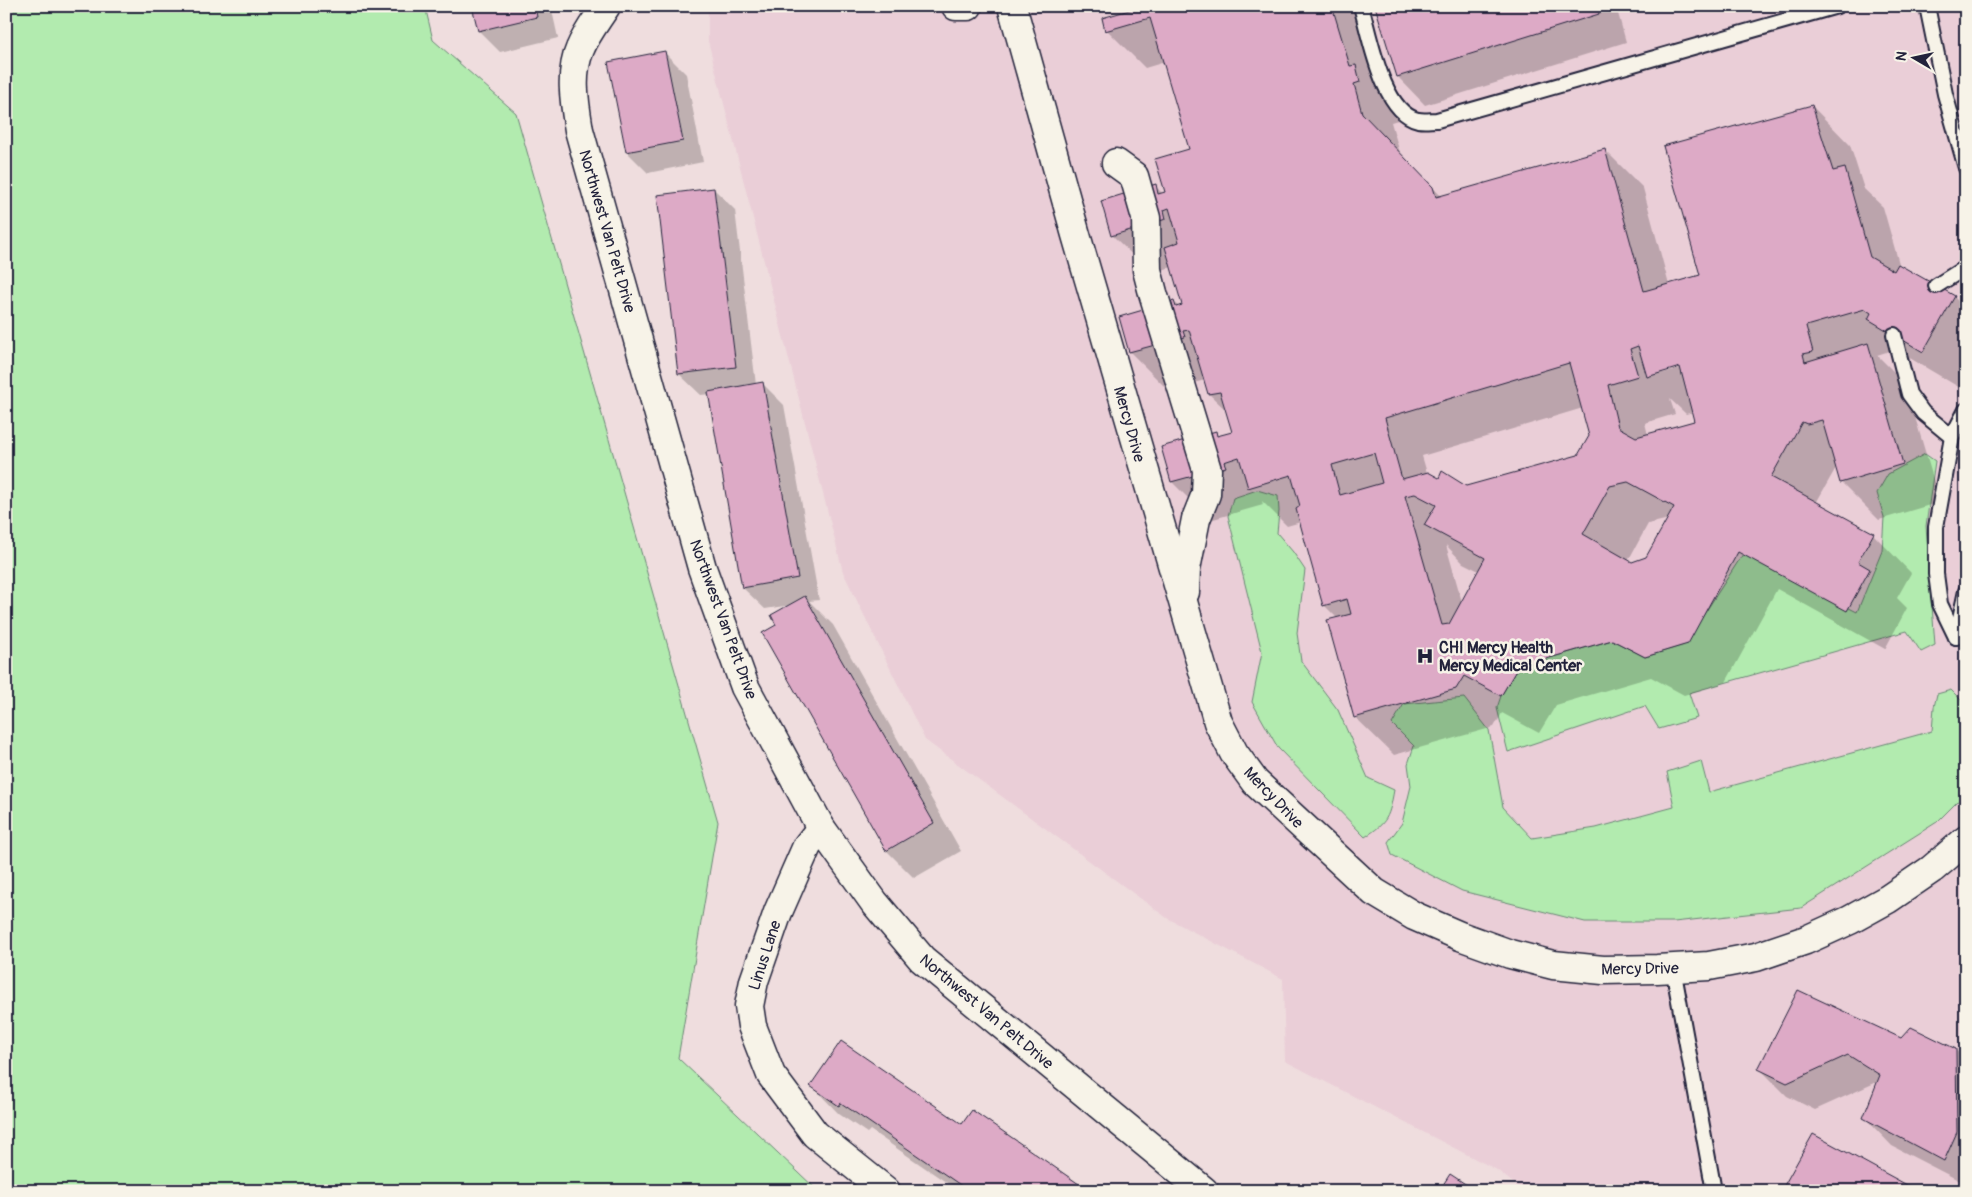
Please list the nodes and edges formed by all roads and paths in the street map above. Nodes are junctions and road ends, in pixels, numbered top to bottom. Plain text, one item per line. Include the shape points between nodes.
1 (606, 6) edge
2 (956, 6) edge
3 (968, 6) edge
4 (1012, 6) edge
5 (1361, 6) edge
6 (1837, 6) edge
7 (1927, 6) edge
8 (1116, 163) dead end
9 (1966, 168) edge
10 (1966, 267) edge
11 (1936, 286) dead end
12 (1894, 335) dead end
13 (1966, 410) edge
14 (1952, 437) junction
15 (1966, 592) edge
16 (1184, 606) junction
17 (821, 828) junction
18 (1966, 840) edge
19 (1673, 968) junction
20 (886, 1191) edge
21 (1204, 1191) edge
22 (1714, 1191) edge

1 - 17 street, Northwest Van Pelt Drive via 579,51 574,78 579,130 702,568 745,687
2 - 3 street
4 - 16 street, Mercy Drive
5 - 6 lane via 1383,84 1398,108 1417,120 1437,120
7 - 9 lane via 1945,94
8 - 16 street via 1134,176 1146,218 1147,270 1207,470 1206,494 1196,519 1186,569
10 - 11 lane
12 - 14 lane via 1910,394 1923,413
13 - 14 lane
14 - 15 lane via 1936,526 1936,574 1940,604 1956,637
16 - 19 street, Mercy Drive via 1218,722 1234,753 1255,782 1374,892 1414,916 1527,959 1603,970
17 - 20 street, Linus Lane via 807,846 778,912 754,981 749,1006 752,1026 771,1075 814,1134
17 - 21 street, Northwest Van Pelt Drive via 874,902 922,959
18 - 19 street, Mercy Drive via 1888,899 1806,940 1756,957 1709,966
19 - 22 lane

